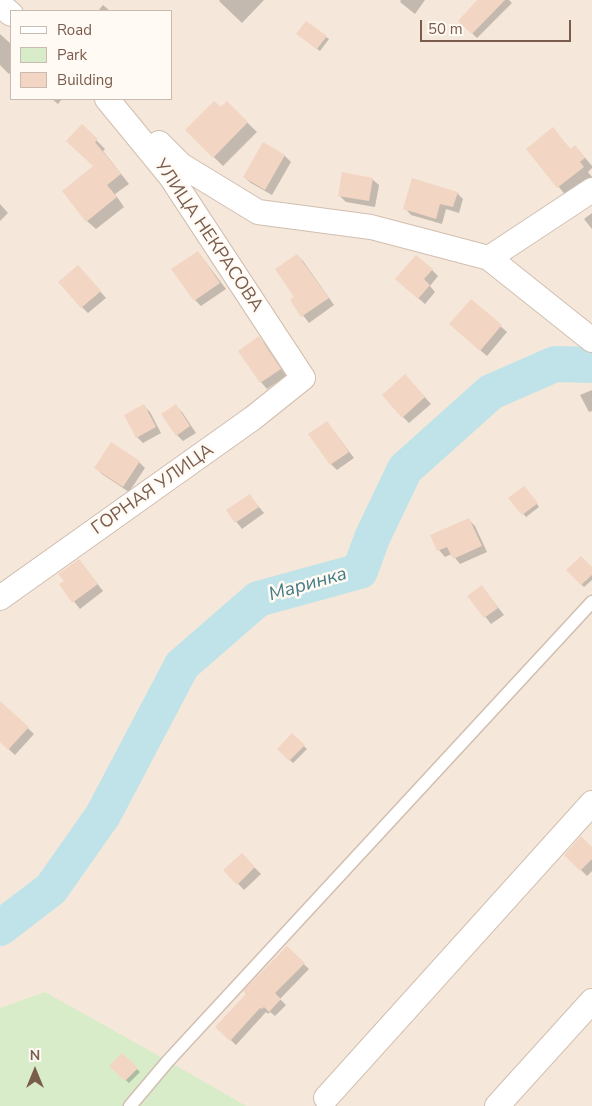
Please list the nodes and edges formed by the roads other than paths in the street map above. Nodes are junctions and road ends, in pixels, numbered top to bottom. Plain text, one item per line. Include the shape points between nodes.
1 (0, 5) edge
2 (10, 13) edge
3 (108, 100) edge
4 (114, 100) edge
5 (592, 190) edge
6 (489, 258) junction
7 (592, 340) edge
8 (303, 378) joint
9 (0, 598) edge
10 (592, 602) edge
11 (592, 803) edge
12 (592, 1001) edge
13 (326, 1098) dead end
14 (130, 1106) edge
15 (497, 1106) edge

1 - 2 street
3 - 8 street, УЛИЦА НЕКРАСОВА via 170,178
4 - 6 street via 181,165 258,212 371,227
5 - 6 street
6 - 7 street
8 - 9 street, ГОРНАЯ УЛИЦА via 253,418
10 - 14 lane via 168,1060
11 - 13 street
12 - 15 street

